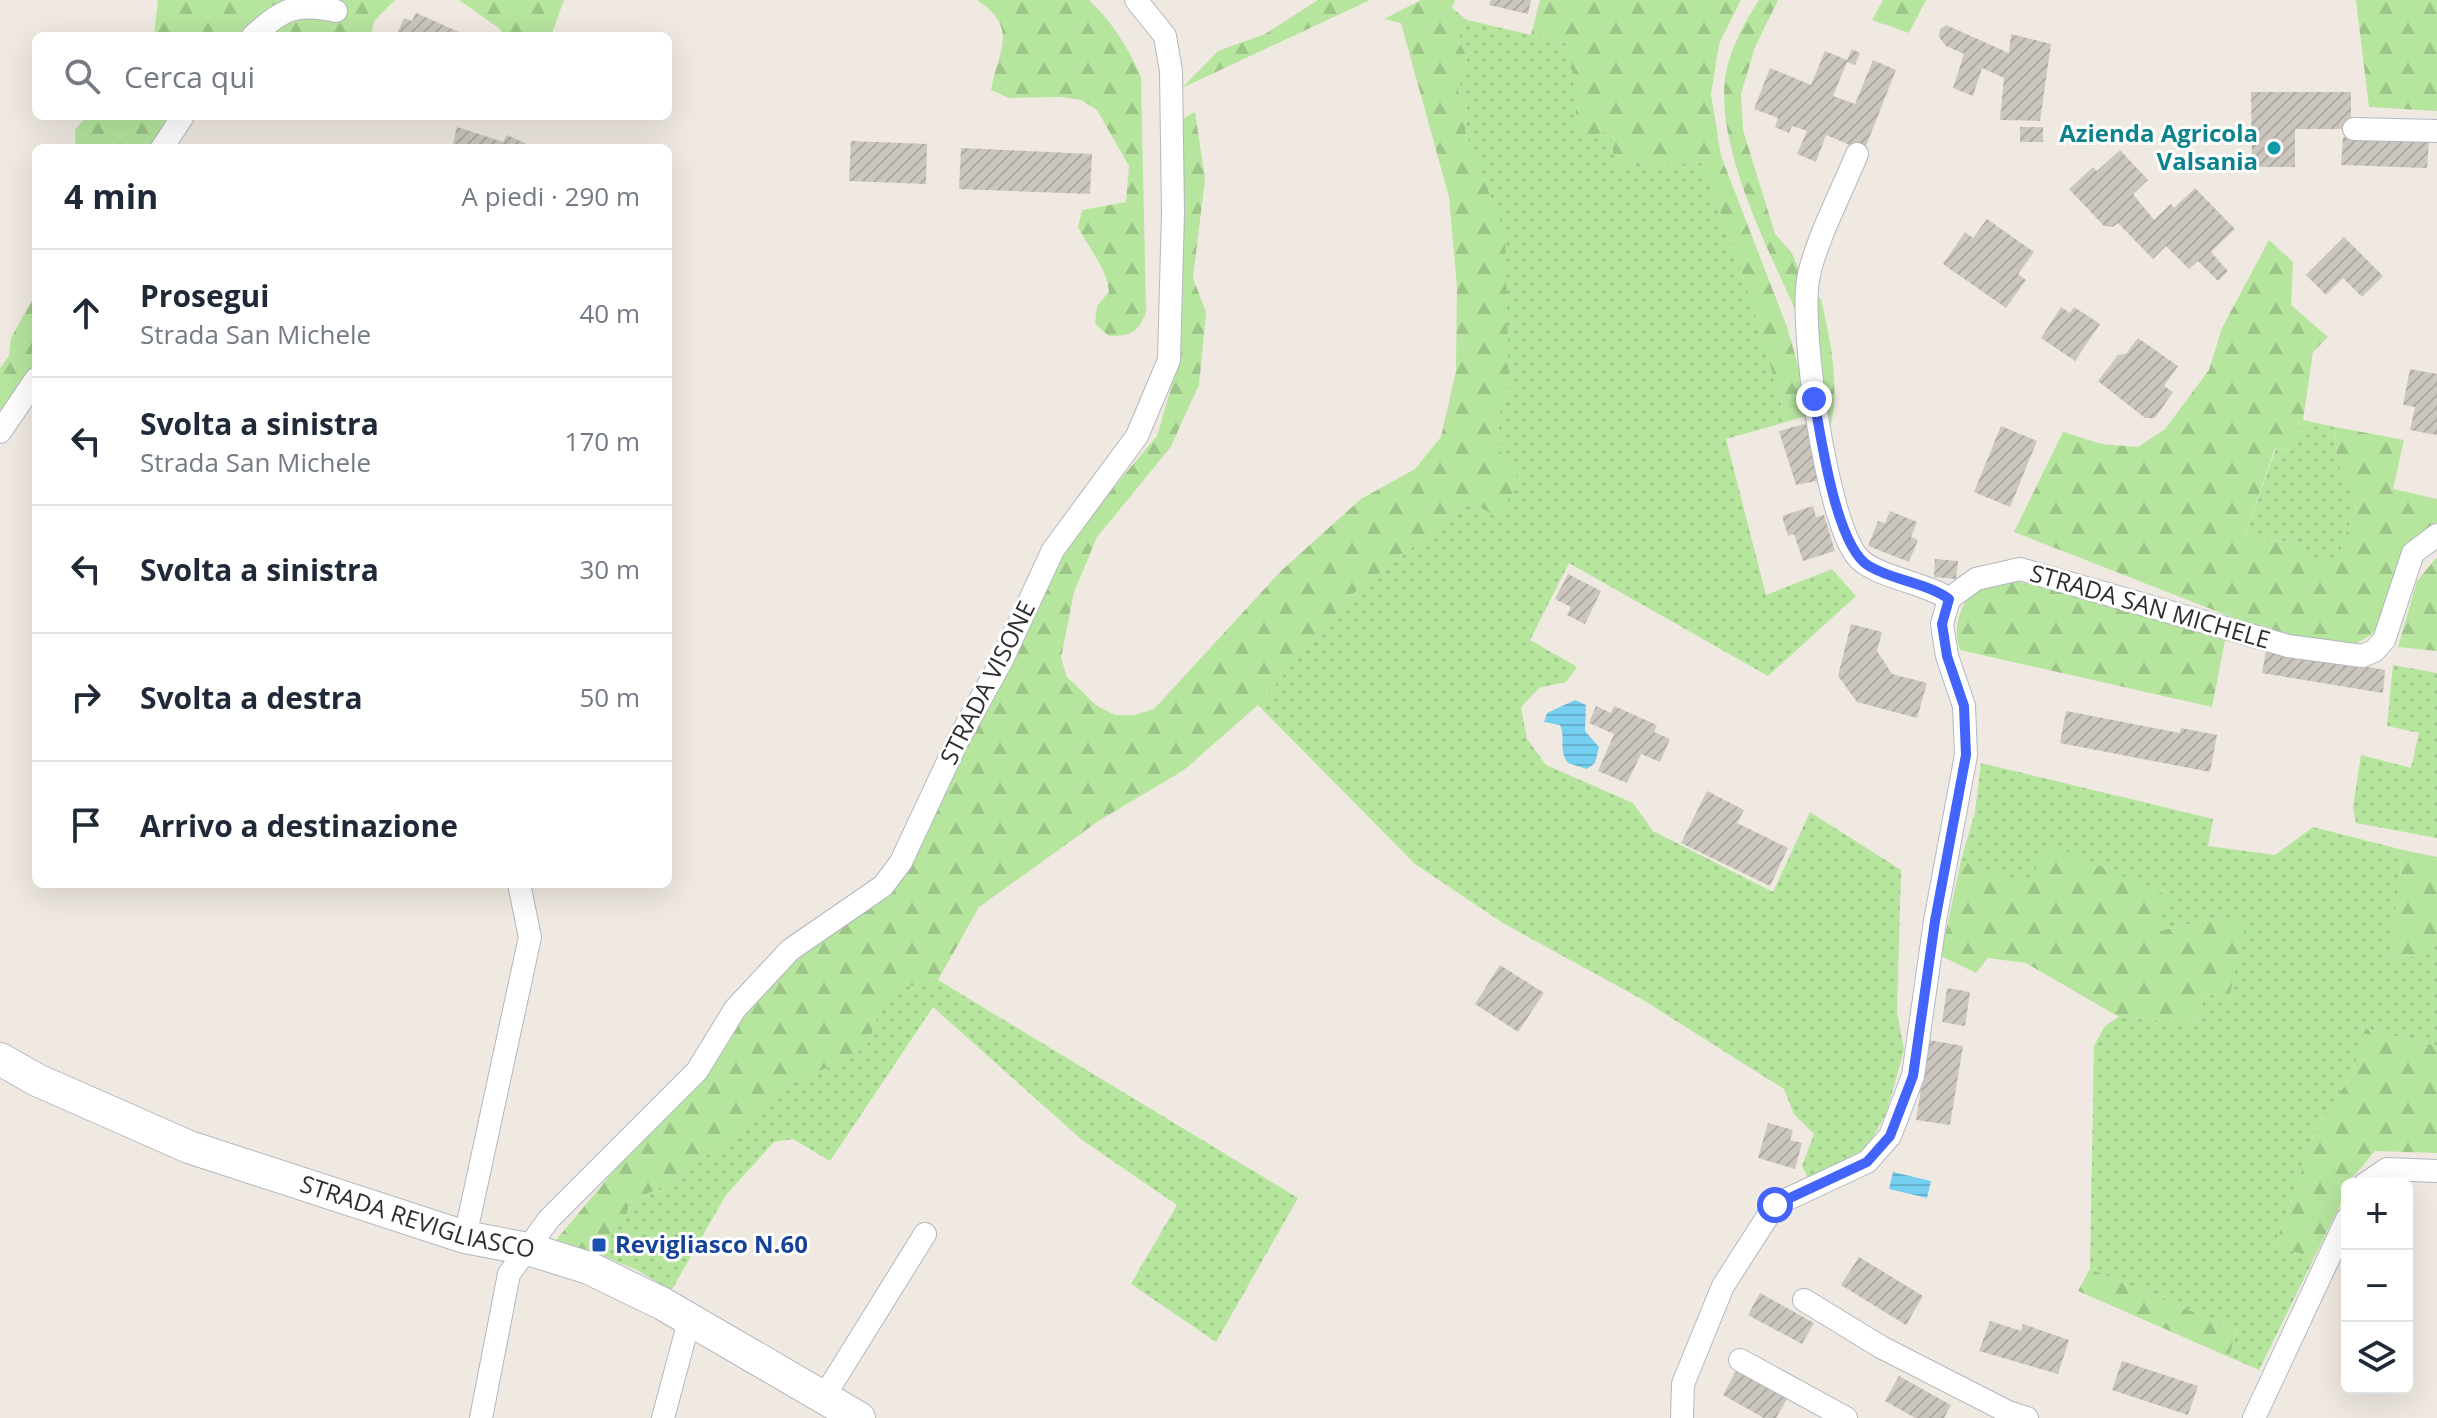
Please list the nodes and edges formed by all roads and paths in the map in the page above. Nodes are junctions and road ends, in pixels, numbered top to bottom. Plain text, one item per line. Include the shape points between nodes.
1 (1136, 0) edge
2 (336, 11) dead end
3 (257, 32) edge
4 (180, 120) edge
5 (2354, 129) dead end
6 (2437, 131) edge
7 (165, 144) edge
8 (1857, 154) dead end
9 (32, 385) edge
10 (0, 432) edge
11 (2437, 535) edge
12 (1949, 599) junction
13 (520, 888) edge
14 (0, 1059) edge
15 (2437, 1171) edge
16 (2374, 1178) edge
17 (2341, 1232) edge
18 (925, 1234) dead end
19 (465, 1237) junction
20 (528, 1249) junction
21 (1804, 1300) dead end
22 (689, 1321) junction
23 (1740, 1360) dead end
24 (825, 1395) junction
25 (481, 1418) edge
26 (663, 1418) edge
27 (859, 1418) edge
28 (1682, 1418) edge
29 (1846, 1418) edge
30 (2027, 1418) edge
31 (2254, 1418) edge

1 - 20 street, STRADA VISONE via 1165,36 1171,71 1173,212 1169,360 1137,436 1053,550 901,862 883,886 790,950 735,1009 697,1071 549,1219
2 - 3 street via 309,5 278,13
4 - 7 street
5 - 6 street
8 - 12 street via 1808,277 1806,304 1814,399 1832,493 1856,555 1870,567 1934,588
9 - 10 street
11 - 12 street, STRADA SAN MICHELE via 2413,553 2384,640 2362,656 2226,631 2117,594 2020,569 1976,579
12 - 28 street via 1942,624 1964,706 1966,755 1913,1076 1890,1136 1867,1162 1775,1205 1723,1286 1683,1384
13 - 19 street via 530,937
14 - 19 street, STRADA REVIGLIASCO via 189,1147
15 - 16 street via 2387,1169
17 - 31 street
18 - 24 street
19 - 20 street, STRADA REVIGLIASCO
20 - 22 street, STRADA REVIGLIASCO via 589,1268
20 - 25 street, STRADA VISONE via 509,1274
21 - 30 street via 1881,1347
22 - 24 street, STRADA REVIGLIASCO
22 - 26 street
23 - 29 street
24 - 27 street, STRADA REVIGLIASCO

